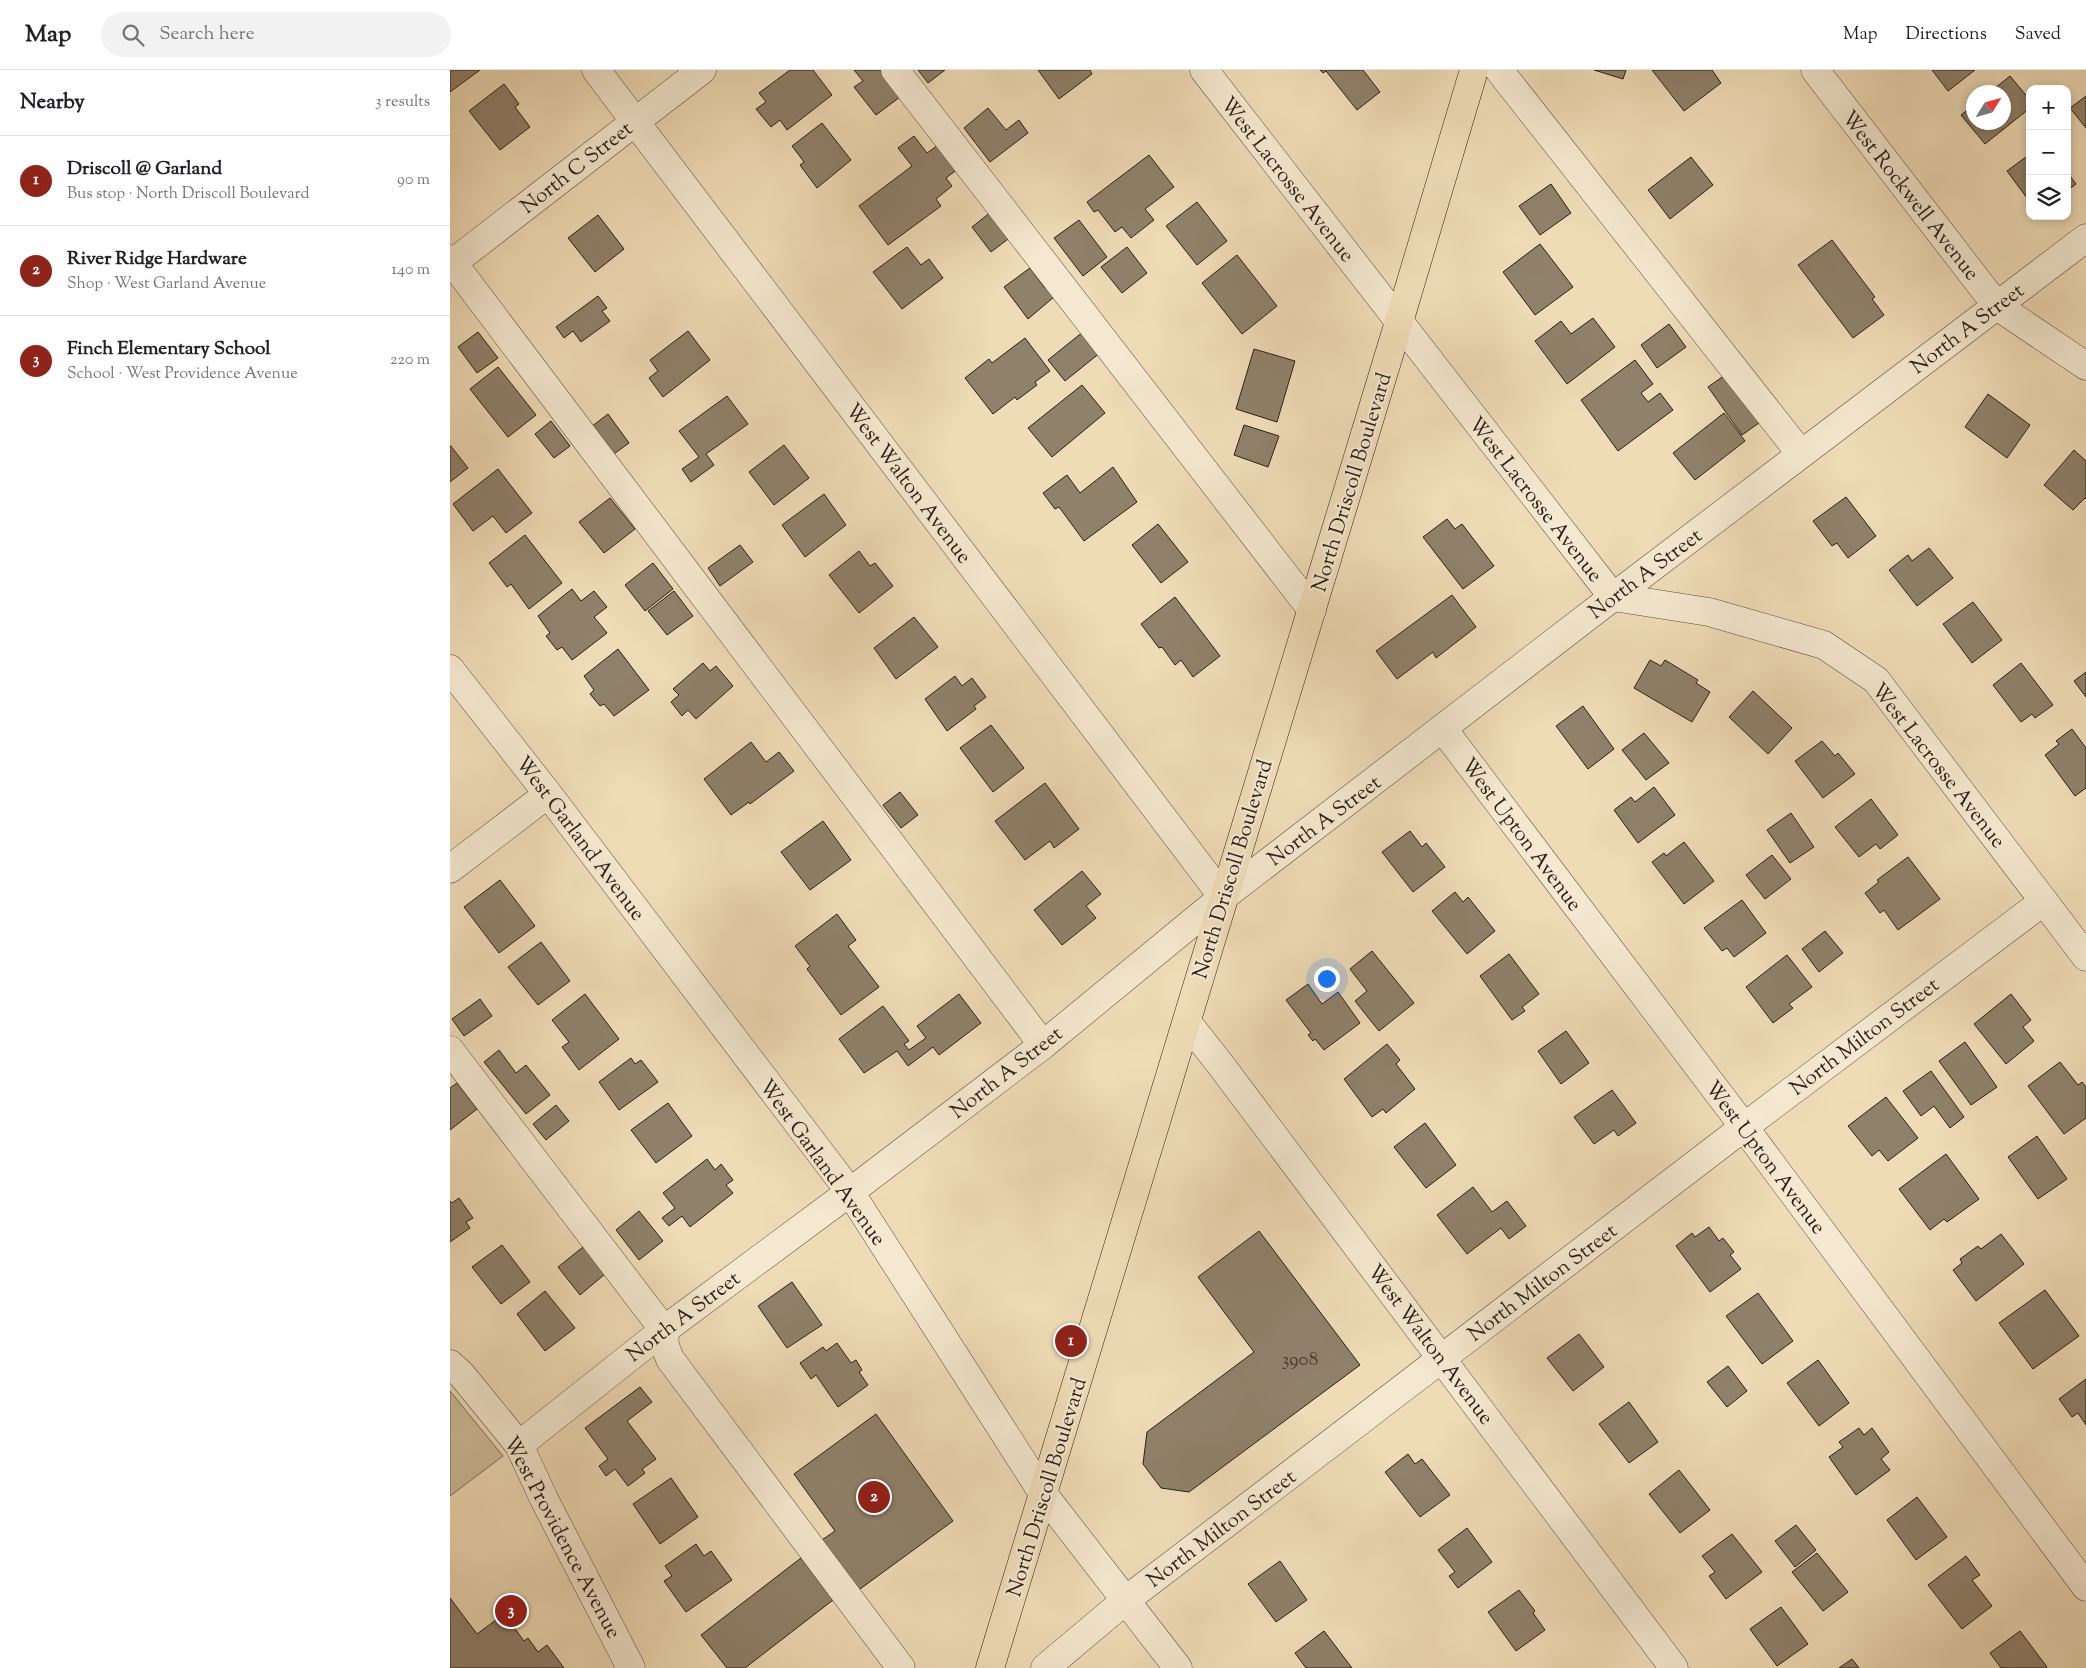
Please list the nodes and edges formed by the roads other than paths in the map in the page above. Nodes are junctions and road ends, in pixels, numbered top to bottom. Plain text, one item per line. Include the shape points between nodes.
1 (596, 70) edge
2 (702, 70) edge
3 (895, 70) edge
4 (1204, 70) edge
5 (1474, 70) edge
6 (1499, 70) edge
7 (1815, 70) edge
8 (635, 121) junction
9 (2086, 238) edge
10 (451, 262) edge
11 (1997, 306) junction
12 (1399, 322) junction
13 (2086, 366) edge
14 (1801, 454) junction
15 (1613, 597) junction
16 (1312, 610) junction
17 (450, 668) edge
18 (1443, 729) junction
19 (548, 794) junction
20 (450, 869) edge
21 (1223, 896) junction
22 (2044, 901) junction
23 (2086, 957) edge
24 (1187, 1022) junction
25 (1043, 1045) junction
26 (450, 1050) edge
27 (1744, 1127) junction
28 (850, 1192) junction
29 (664, 1330) junction
30 (1442, 1359) junction
31 (450, 1364) edge
32 (518, 1445) junction
33 (1044, 1495) junction
34 (2086, 1586) edge
35 (1126, 1600) junction
36 (632, 1668) edge
37 (902, 1668) edge
38 (990, 1668) edge
39 (1045, 1668) edge
40 (1178, 1668) edge
41 (1674, 1668) edge

1 - 8 street, West Walton Avenue
2 - 8 street, North C Street
3 - 16 street
4 - 12 street, West Lacrosse Avenue
5 - 12 main road, North Driscoll Boulevard
6 - 14 street
7 - 11 street, West Rockwell Avenue
8 - 10 street, North C Street
8 - 21 street, West Walton Avenue
9 - 11 street, North A Street
10 - 25 street
11 - 13 street, West Rockwell Avenue
11 - 14 street, North A Street
12 - 15 street, West Lacrosse Avenue
12 - 16 main road, North Driscoll Boulevard
14 - 15 street, North A Street
15 - 18 street, North A Street
15 - 22 street, West Lacrosse Avenue via 1710,612 1824,645 1876,680
16 - 21 main road, North Driscoll Boulevard
17 - 19 street, West Garland Avenue
18 - 21 street, North A Street
18 - 27 street, West Upton Avenue
19 - 20 street
19 - 28 street, West Garland Avenue
21 - 24 main road, North Driscoll Boulevard
21 - 25 street, North A Street
22 - 23 street, West Lacrosse Avenue
22 - 27 street, North Milton Street
24 - 30 street, West Walton Avenue
24 - 33 main road, North Driscoll Boulevard
25 - 28 street, North A Street
26 - 29 street
27 - 30 street, North Milton Street
27 - 34 street, West Upton Avenue
28 - 29 street, North A Street
28 - 33 street, West Garland Avenue
29 - 32 street, North A Street
29 - 37 street via 670,1359
30 - 35 street, North Milton Street
30 - 41 street, West Walton Avenue
31 - 32 street, West Providence Avenue
32 - 36 street, West Providence Avenue
33 - 35 street, West Garland Avenue
33 - 38 main road, North Driscoll Boulevard
35 - 39 street, North Milton Street
35 - 40 street, West Garland Avenue

